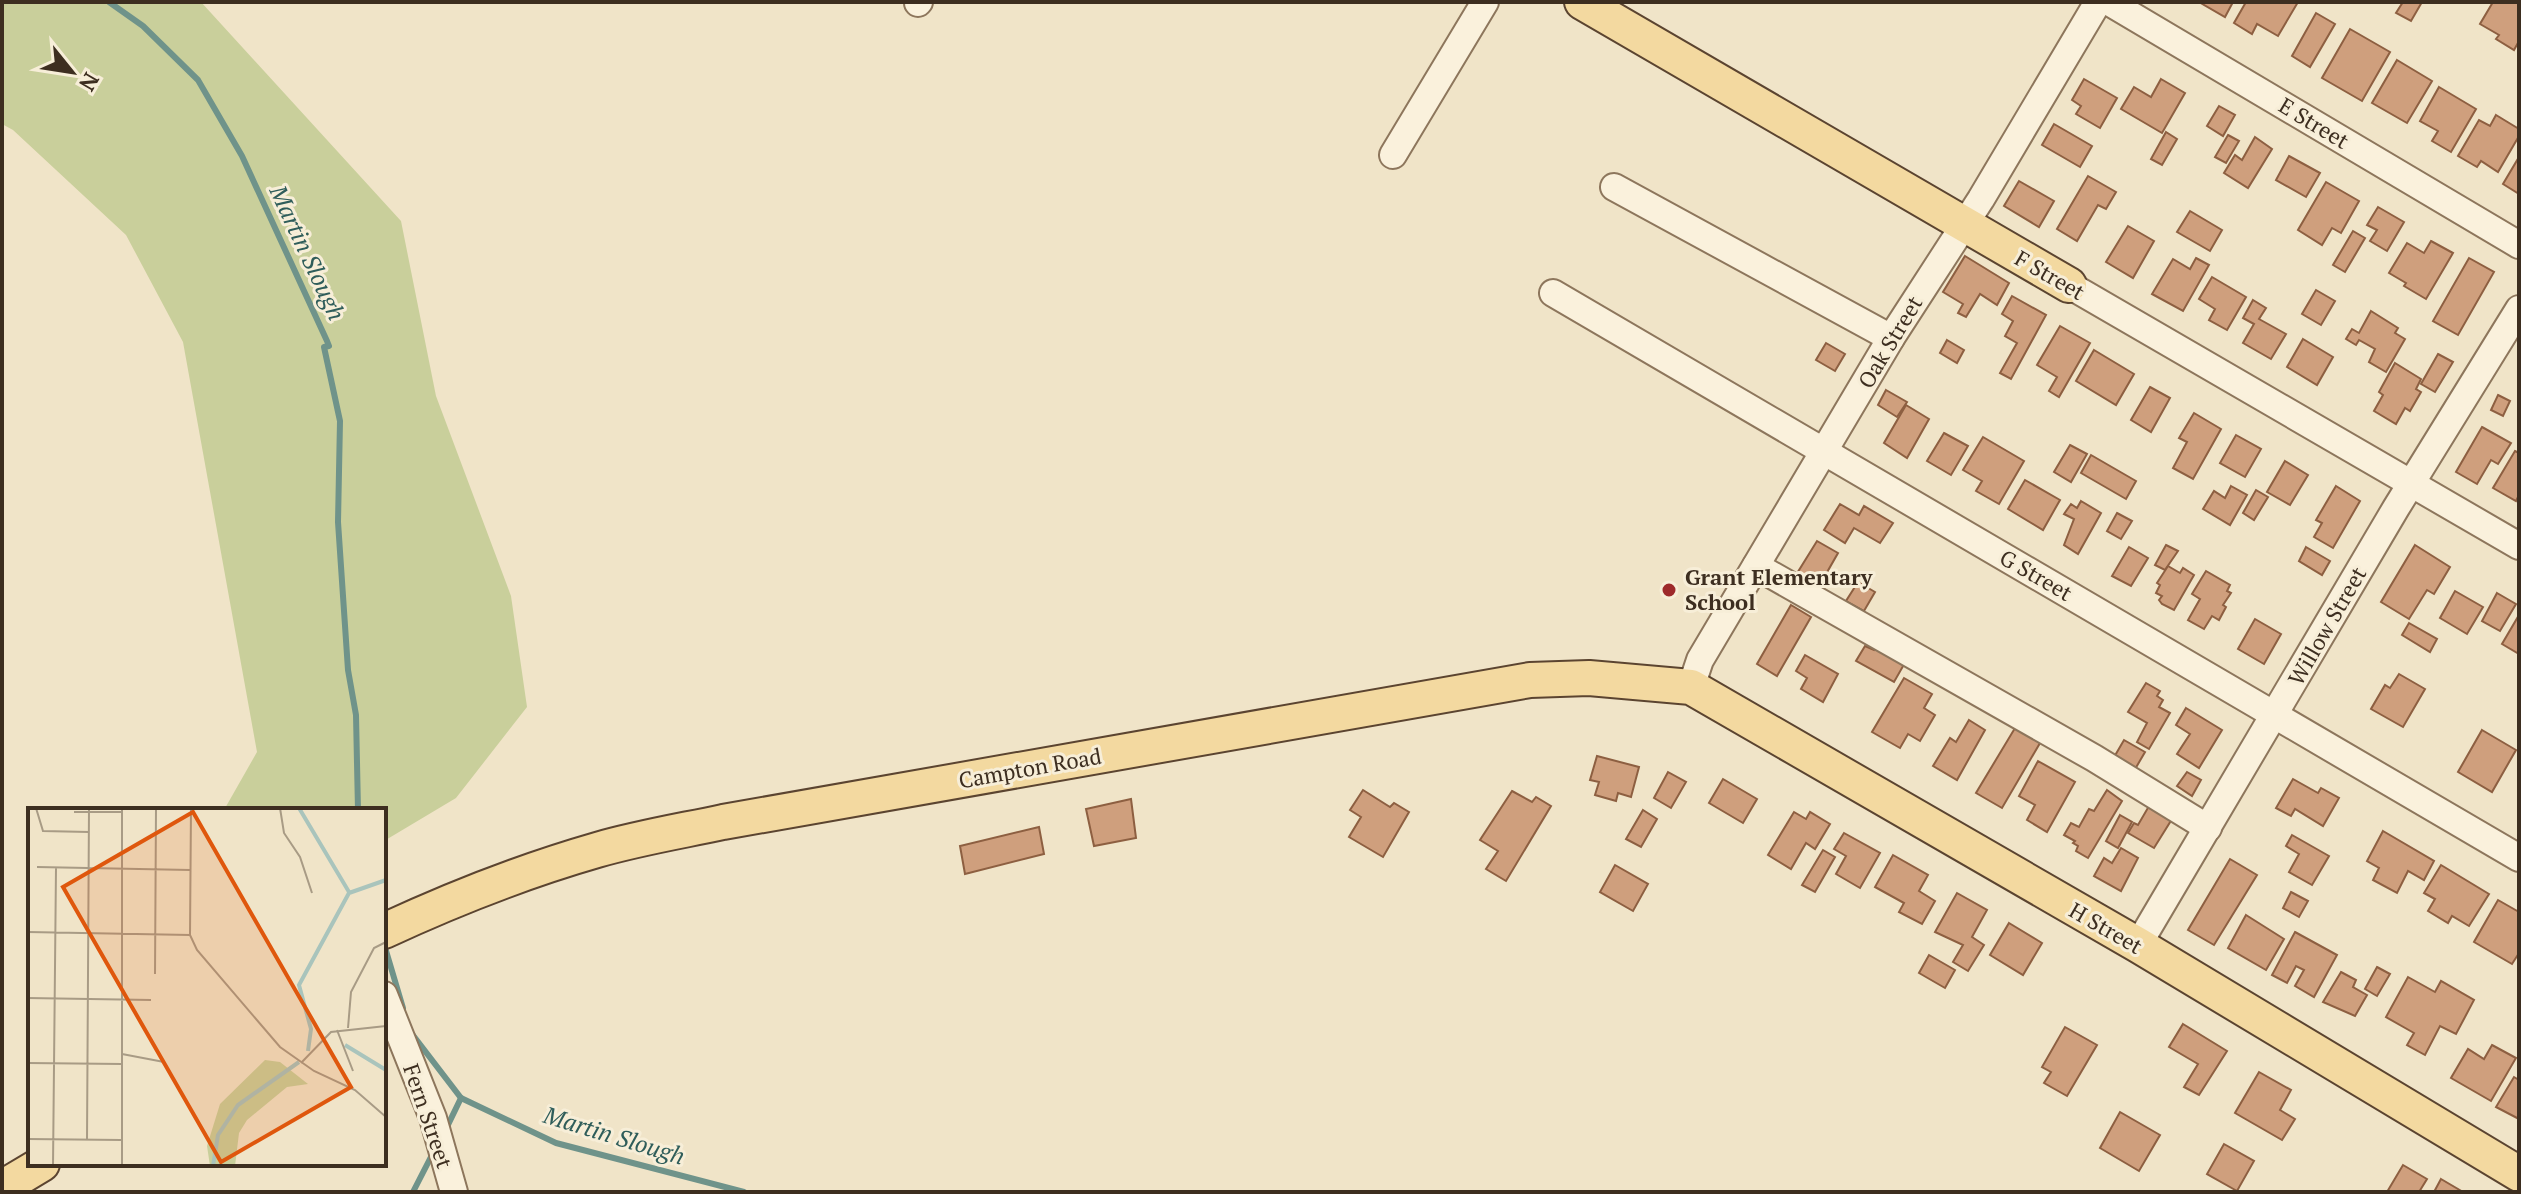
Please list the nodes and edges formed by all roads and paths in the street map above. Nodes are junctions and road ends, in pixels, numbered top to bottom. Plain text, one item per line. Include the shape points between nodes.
1 (1485, 2) edge
2 (1582, 2) edge
3 (2098, 2) edge
4 (2109, 2) edge
5 (1393, 155) dead end
6 (1614, 187) dead end
7 (1963, 224) junction
8 (2519, 245) edge
9 (2069, 285) joint
10 (1553, 293) dead end
11 (2519, 309) edge
12 (1891, 338) junction
13 (1824, 451) junction
14 (2412, 483) junction
15 (2519, 546) edge
16 (1756, 566) junction
17 (1691, 687) junction
18 (2276, 715) junction
19 (2208, 828) junction
20 (2519, 858) edge
21 (386, 930) edge
22 (2138, 945) junction
23 (386, 1000) edge
24 (39, 1166) edge
25 (2519, 1174) edge
26 (2, 1188) edge
27 (454, 1192) edge

1 - 5 street
2 - 7 main road, F Street
3 - 7 street, Oak Street
4 - 8 street, E Street
6 - 12 street
7 - 9 main road, F Street
7 - 12 street, Oak Street
9 - 14 street, F Street
10 - 13 street, G Street
11 - 14 street, Willow Street
12 - 13 street, Oak Street
13 - 16 street, Oak Street
13 - 18 street, G Street
14 - 15 street, F Street
14 - 18 street, Willow Street
16 - 17 street, Oak Street via 1700,660
16 - 19 street
17 - 21 main road, Campton Road via 1589,678 1530,680 723,822 561,861
17 - 22 main road, H Street
18 - 19 street, Willow Street
18 - 20 street, G Street
19 - 22 street, Willow Street
22 - 25 main road, H Street
23 - 27 street, Fern Street via 433,1118
24 - 26 main road

